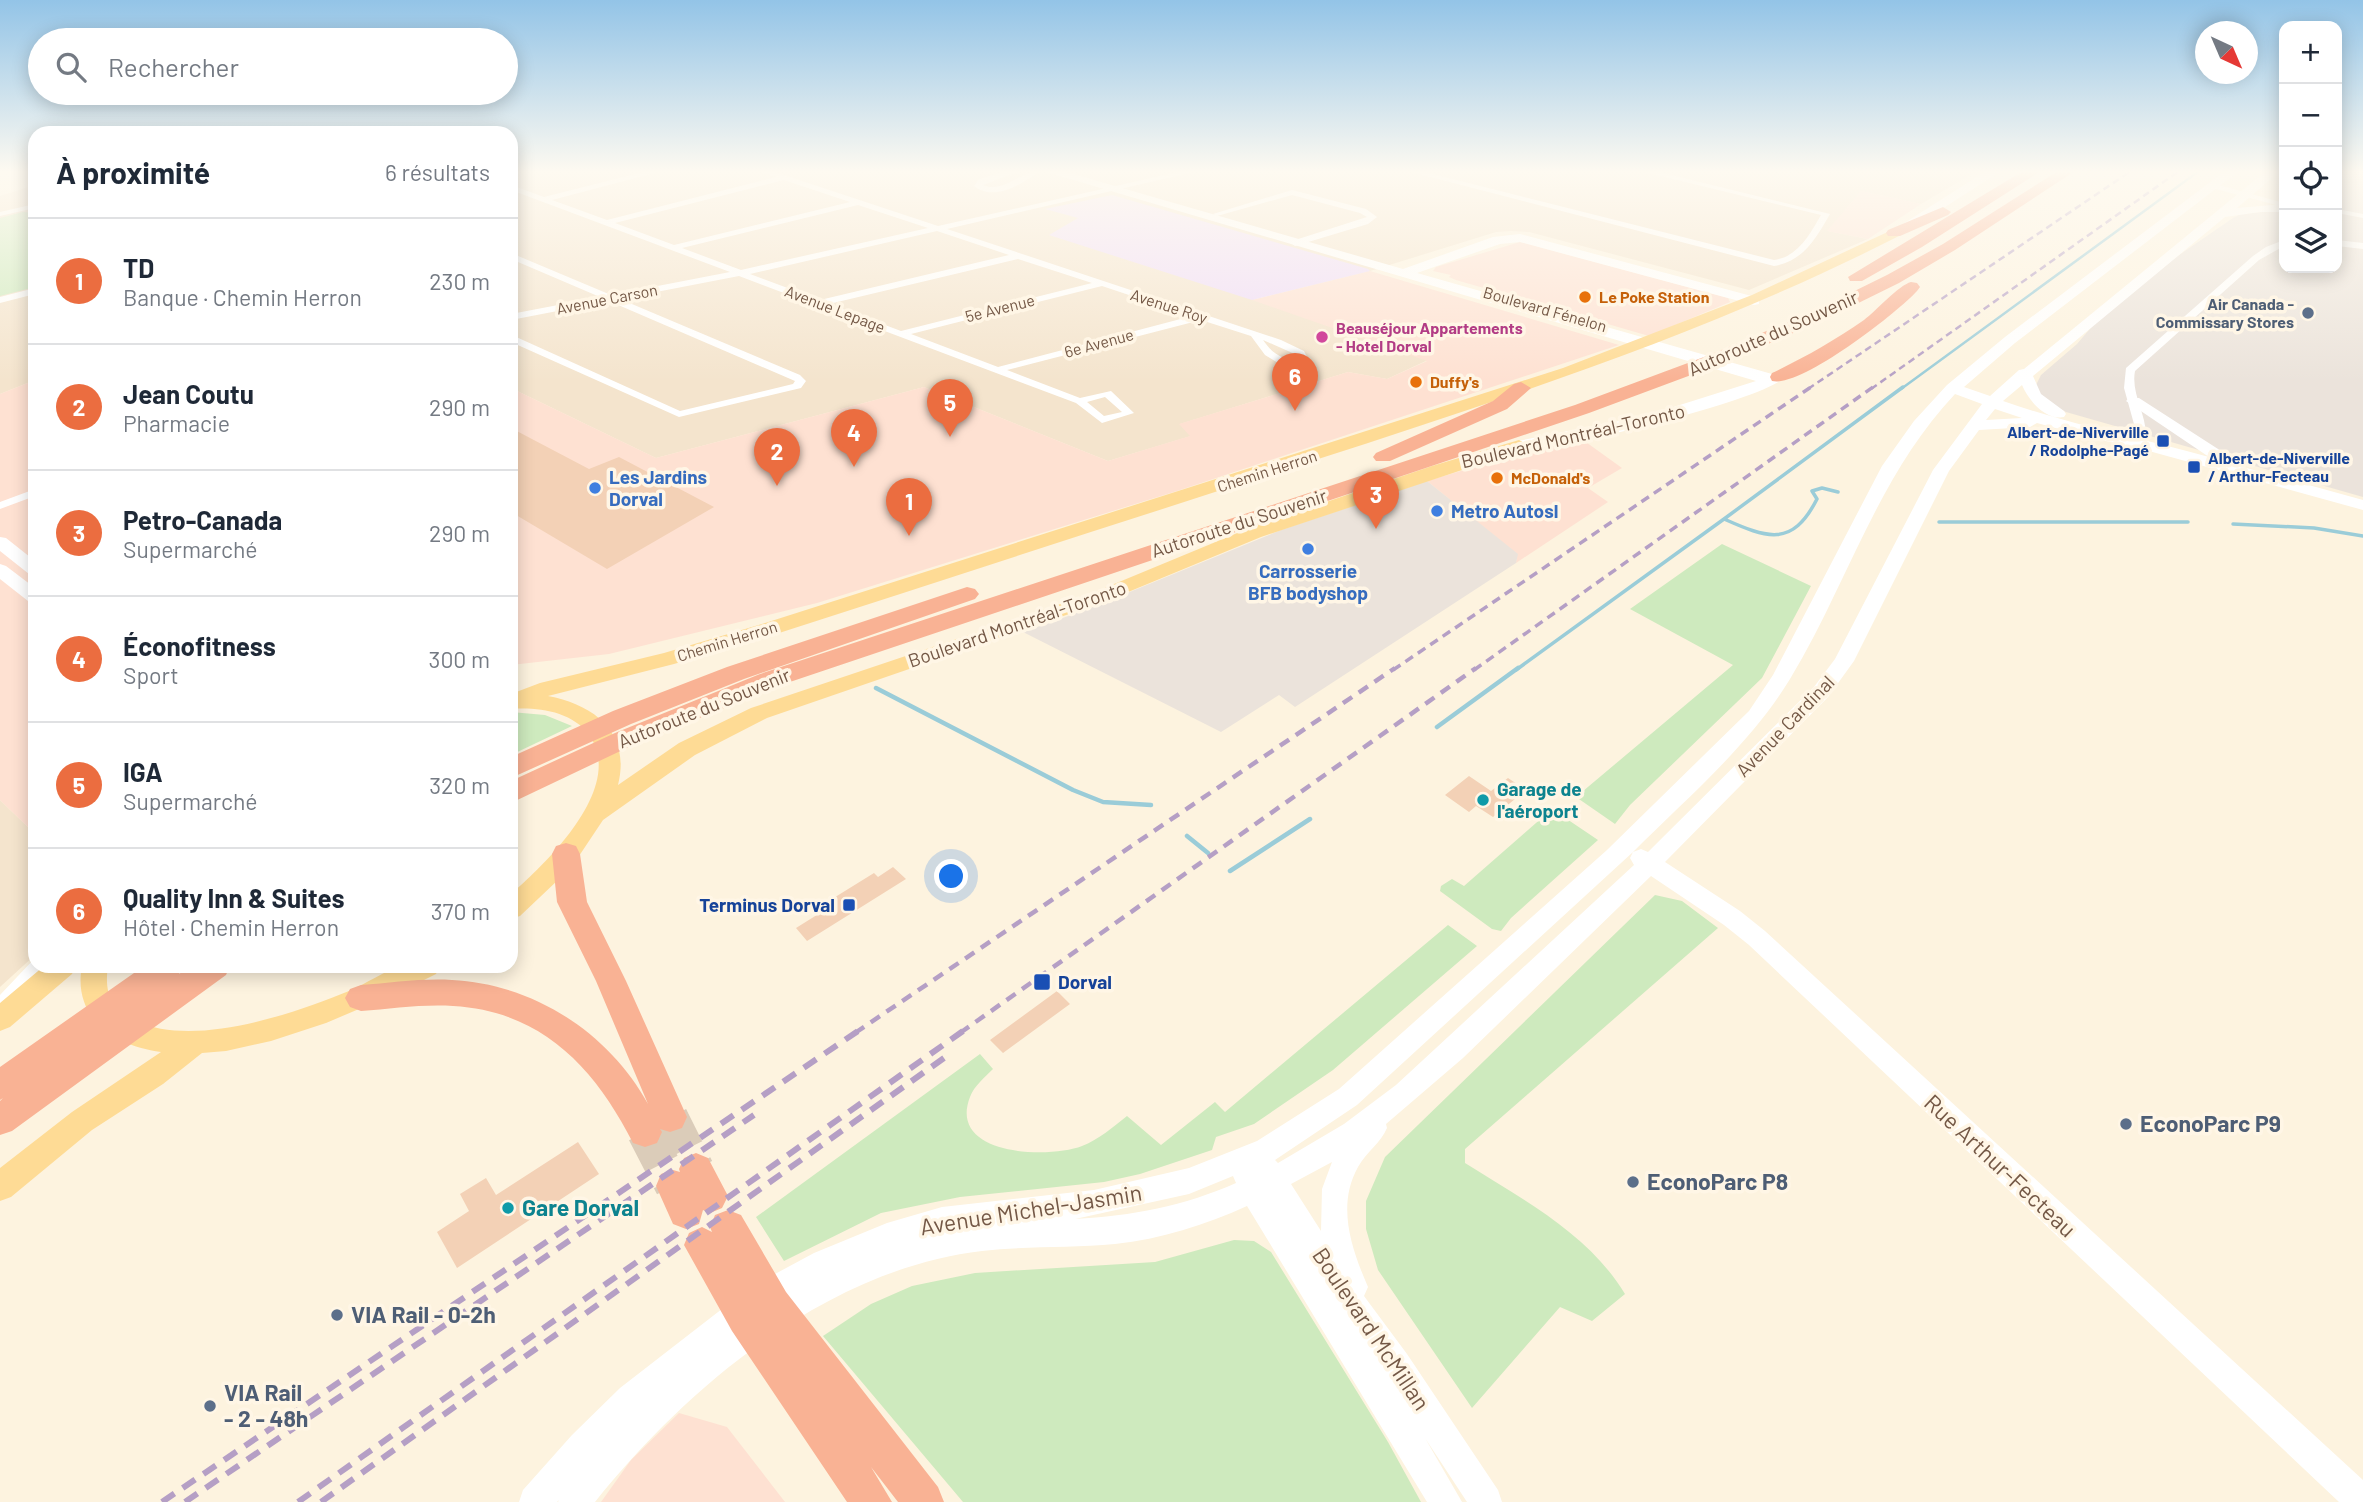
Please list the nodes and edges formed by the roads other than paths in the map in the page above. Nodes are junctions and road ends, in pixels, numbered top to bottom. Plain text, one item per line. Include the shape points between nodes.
1 (655, 241) edge
2 (701, 241) edge
3 (879, 241) edge
4 (975, 241) edge
5 (1300, 241) edge
6 (1495, 241) edge
7 (1535, 241) edge
8 (1691, 241) edge
9 (1809, 241) edge
10 (1877, 241) edge
11 (1919, 241) edge
12 (1958, 241) edge
13 (1982, 241) edge
14 (2141, 241) edge
15 (2186, 241) edge
16 (2342, 244) edge
17 (2279, 245) edge
18 (2363, 246) edge
19 (673, 248) junction
20 (1020, 256) junction
21 (518, 259) edge
22 (1407, 272) junction
23 (741, 273) junction
24 (1102, 283) junction
25 (1911, 287) junction
26 (28, 293) edge
27 (614, 298) junction
28 (0, 300) edge
29 (1754, 301) junction
30 (819, 303) junction
31 (518, 316) edge
32 (1201, 316) junction
33 (899, 334) junction
34 (1255, 334) dead end
35 (518, 341) edge
36 (997, 370) junction
37 (2024, 373) junction
38 (1775, 378) junction
39 (1955, 386) junction
40 (1521, 388) junction
41 (1994, 400) junction
42 (1080, 401) dead end
43 (2134, 401) junction
44 (2051, 417) junction
45 (1973, 426) junction
46 (2140, 443) junction
47 (1519, 445) junction
48 (1384, 457) junction
49 (2242, 472) junction
50 (28, 495) edge
51 (2363, 505) edge
52 (0, 506) edge
53 (0, 542) edge
54 (1220, 545) junction
55 (28, 564) edge
56 (0, 570) edge
57 (28, 592) edge
58 (943, 621) junction
59 (518, 700) edge
60 (518, 703) edge
61 (647, 717) junction
62 (556, 758) junction
63 (518, 766) edge
64 (518, 788) edge
65 (594, 814) junction
66 (1625, 848) junction
67 (566, 854) junction
68 (1650, 864) junction
69 (518, 902) edge
70 (35, 973) edge
71 (55, 973) edge
72 (96, 973) edge
73 (188, 973) edge
74 (413, 973) edge
75 (165, 979) edge
76 (361, 998) junction
77 (0, 1012) edge
78 (0, 1019) edge
79 (194, 1043) junction
80 (48, 1067) junction
81 (0, 1085) edge
82 (1398, 1101) junction
83 (0, 1120) edge
84 (657, 1124) joint
85 (1249, 1159) junction
86 (1263, 1185) junction
87 (0, 1187) edge
88 (933, 1235) junction
89 (726, 1338) junction
90 (1396, 1365) junction
91 (535, 1502) edge
92 (574, 1502) edge
93 (872, 1502) edge
94 (923, 1502) edge
95 (1446, 1502) edge
96 (1486, 1502) edge
97 (2363, 1502) edge

1 - 19 street, Avenue Lepage
2 - 19 street
3 - 23 street, Avenue Carson
4 - 20 street, Avenue Roy
5 - 22 main road, Boulevard Fénelon
6 - 22 main road
7 - 29 main road
8 - 9 street via 1768,262 1787,261
10 - 29 main road, Chemin Herron
11 - 48 highway, Autoroute du Souvenir via 1766,321 1605,384
12 - 58 highway, Autoroute du Souvenir via 1807,321 1707,363 1583,409
13 - 25 highway
14 - 39 main road, Avenue Cardinal
15 - 37 main road, Avenue Cardinal
16 - 18 street
17 - 43 street via 2256,258 2133,366 2128,378
19 - 23 street, Avenue Lepage
20 - 24 street, Avenue Roy
20 - 30 street
21 - 27 street
22 - 38 main road, Boulevard Fénelon
23 - 27 street, Avenue Carson
23 - 30 street, Avenue Lepage
24 - 32 street, Avenue Roy
24 - 33 street, 5e Avenue
25 - 38 highway via 1841,343
25 - 47 highway via 1713,374
26 - 28 street
27 - 31 street, Avenue Carson
27 - 35 street via 801,381 797,386 679,414
29 - 40 main road, Chemin Herron
30 - 33 street, Avenue Lepage
32 - 34 street, Avenue Roy
32 - 36 street, 6e Avenue
33 - 36 street, Avenue Lepage
36 - 42 street, Avenue Lepage
37 - 41 main road, Avenue Cardinal
37 - 44 main road via 2034,396
38 - 47 main road, Boulevard Montréal-Toronto via 1667,415
39 - 41 main road
39 - 66 main road, Avenue Cardinal via 1890,466 1772,694 1741,733
40 - 48 highway via 1500,405
40 - 59 main road, Chemin Herron via 769,629
41 - 44 main road
41 - 45 main road, Avenue Cardinal
43 - 46 street
43 - 49 main road
44 - 45 main road
44 - 46 main road via 2110,439
45 - 68 main road, Avenue Cardinal via 1933,486 1837,671
46 - 49 main road
47 - 54 main road, Boulevard Montréal-Toronto
48 - 61 highway, Autoroute du Souvenir via 782,655
49 - 51 main road
50 - 52 street
53 - 55 main road
54 - 58 highway via 1105,583
54 - 65 main road, Boulevard Montréal-Toronto via 1097,598 759,713 687,749
56 - 57 main road
58 - 61 highway, Autoroute du Souvenir
60 - 65 main road via 567,708 602,732 610,750 611,772
61 - 62 highway, Autoroute du Souvenir
62 - 63 highway, Autoroute du Souvenir
62 - 64 highway, Autoroute du Souvenir
65 - 67 main road
66 - 68 main road, Rue Arthur-Fecteau
66 - 85 main road, Avenue Cardinal via 1368,1081 1327,1113
67 - 69 main road
67 - 84 highway via 572,902 611,981
68 - 82 main road, Avenue Cardinal
68 - 97 main road, Rue Arthur-Fecteau via 1763,944
70 - 77 main road
71 - 78 main road
72 - 79 main road via 97,1006 123,1030 150,1039
73 - 75 highway
74 - 76 main road
75 - 80 highway
76 - 79 main road via 284,1025
76 - 84 highway via 453,993 493,999 537,1016 596,1058
79 - 87 main road via 82,1121
80 - 81 highway
80 - 83 highway
82 - 86 main road, Avenue Cardinal via 1328,1150
82 - 90 main road via 1349,1157 1336,1195 1333,1227 1341,1263
85 - 86 main road, Boulevard McMillan
85 - 88 main road, Avenue Michel-Jasmin via 1189,1181 1118,1199 987,1214
86 - 88 main road, Avenue Michel-Jasmin via 1205,1210 1137,1227 981,1237
86 - 90 main road, Boulevard McMillan
86 - 95 main road, Boulevard McMillan
88 - 89 main road, Avenue Michel-Jasmin
89 - 91 main road, Avenue Michel-Jasmin via 612,1416
89 - 92 main road, Avenue Michel-Jasmin via 611,1455
90 - 96 main road, Boulevard McMillan
93 - 94 highway via 745,1318 699,1206

